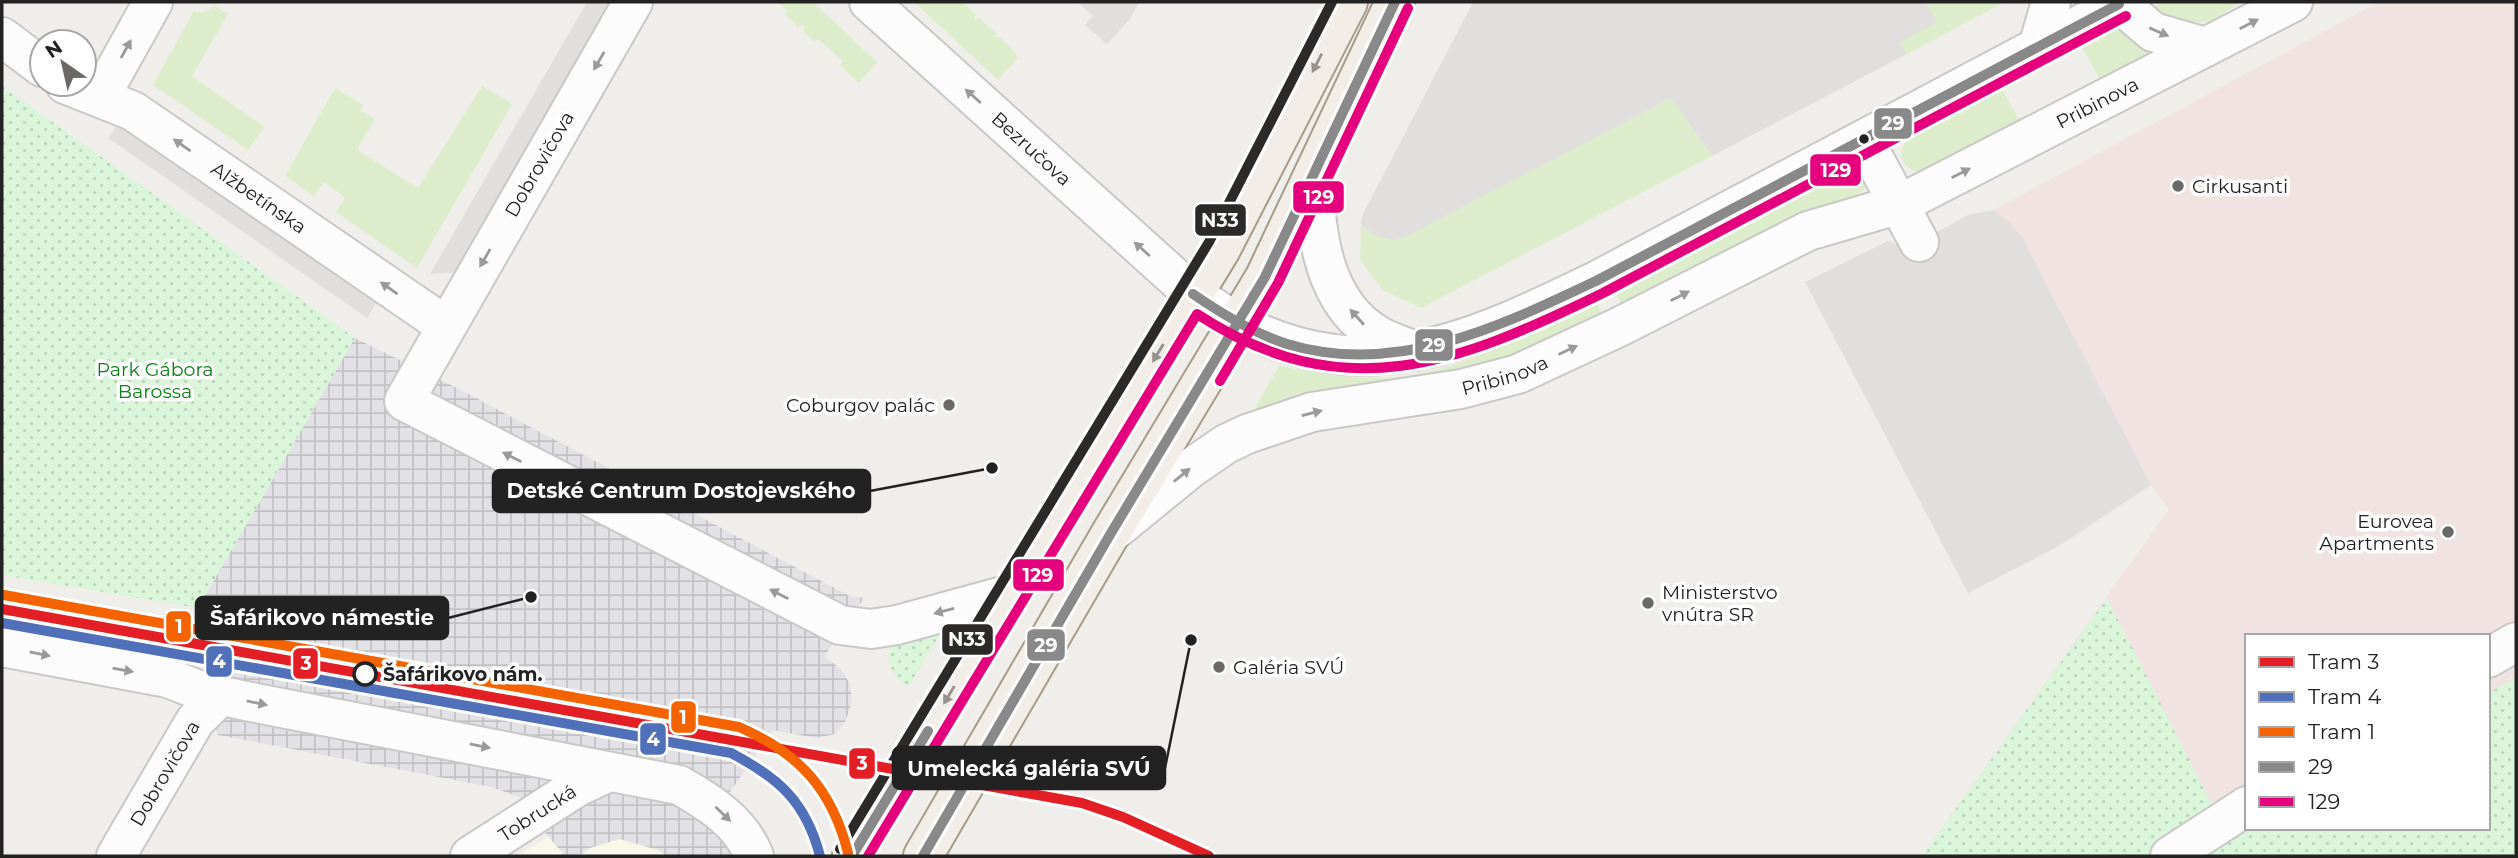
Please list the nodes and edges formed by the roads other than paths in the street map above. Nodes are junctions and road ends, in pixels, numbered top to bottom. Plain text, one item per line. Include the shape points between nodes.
1 (153, 2) edge
2 (633, 2) edge
3 (869, 2) edge
4 (1348, 2) edge
5 (1395, 2) edge
6 (2051, 2) edge
7 (2120, 2) edge
8 (2293, 2) edge
9 (2, 37) edge
10 (2038, 47) junction
11 (2205, 47) junction
12 (28, 56) edge
13 (98, 72) edge
14 (98, 97) edge
15 (1864, 139) junction
16 (1313, 177) junction
17 (1900, 204) junction
18 (1919, 242) dead end
19 (1193, 294) junction
20 (1238, 323) junction
21 (446, 327) junction
22 (1415, 351) junction
23 (1111, 533) junction
24 (1010, 594) junction
25 (2516, 642) edge
26 (2, 647) edge
27 (2490, 656) edge
28 (221, 695) junction
29 (609, 772) junction
30 (2245, 807) edge
31 (116, 856) edge
32 (470, 856) edge
33 (754, 856) edge
34 (852, 856) edge
35 (923, 856) edge
36 (2170, 856) edge

13 -> 1 street
2 -> 21 street, Dobrovičova
19 -> 3 street, Bezručova
4 -> 19 main road via 1221,249
5 - 16 main road
6 - 10 street
7 - 10 street
7 -> 11 street via 2153,32
11 -> 8 street, Pribinova
9 - 12 street
10 - 15 street
17 -> 11 street, Pribinova
21 -> 14 street, Alžbetínska via 133,111
15 - 17 street
15 - 22 street via 1521,318 1462,341
16 - 20 main road
22 -> 16 street via 1366,327 1331,281 1316,222
17 - 18 street
23 -> 17 street, Pribinova via 1191,468 1247,434 1312,412 1461,389 1518,374 1808,231
19 - 20 street
19 -> 24 main road
20 - 22 street via 1338,355 1367,357
20 - 23 main road
24 -> 21 street, Dobrovičova via 897,625 871,629 840,625 404,401
23 - 35 main road
24 -> 34 main road
25 - 27 street
26 -> 28 street via 168,678
28 -> 29 street
28 - 31 street, Dobrovičova via 195,721
29 - 32 street, Tobrucká via 576,787
29 -> 33 street via 679,785 712,804 735,826
30 - 36 street

